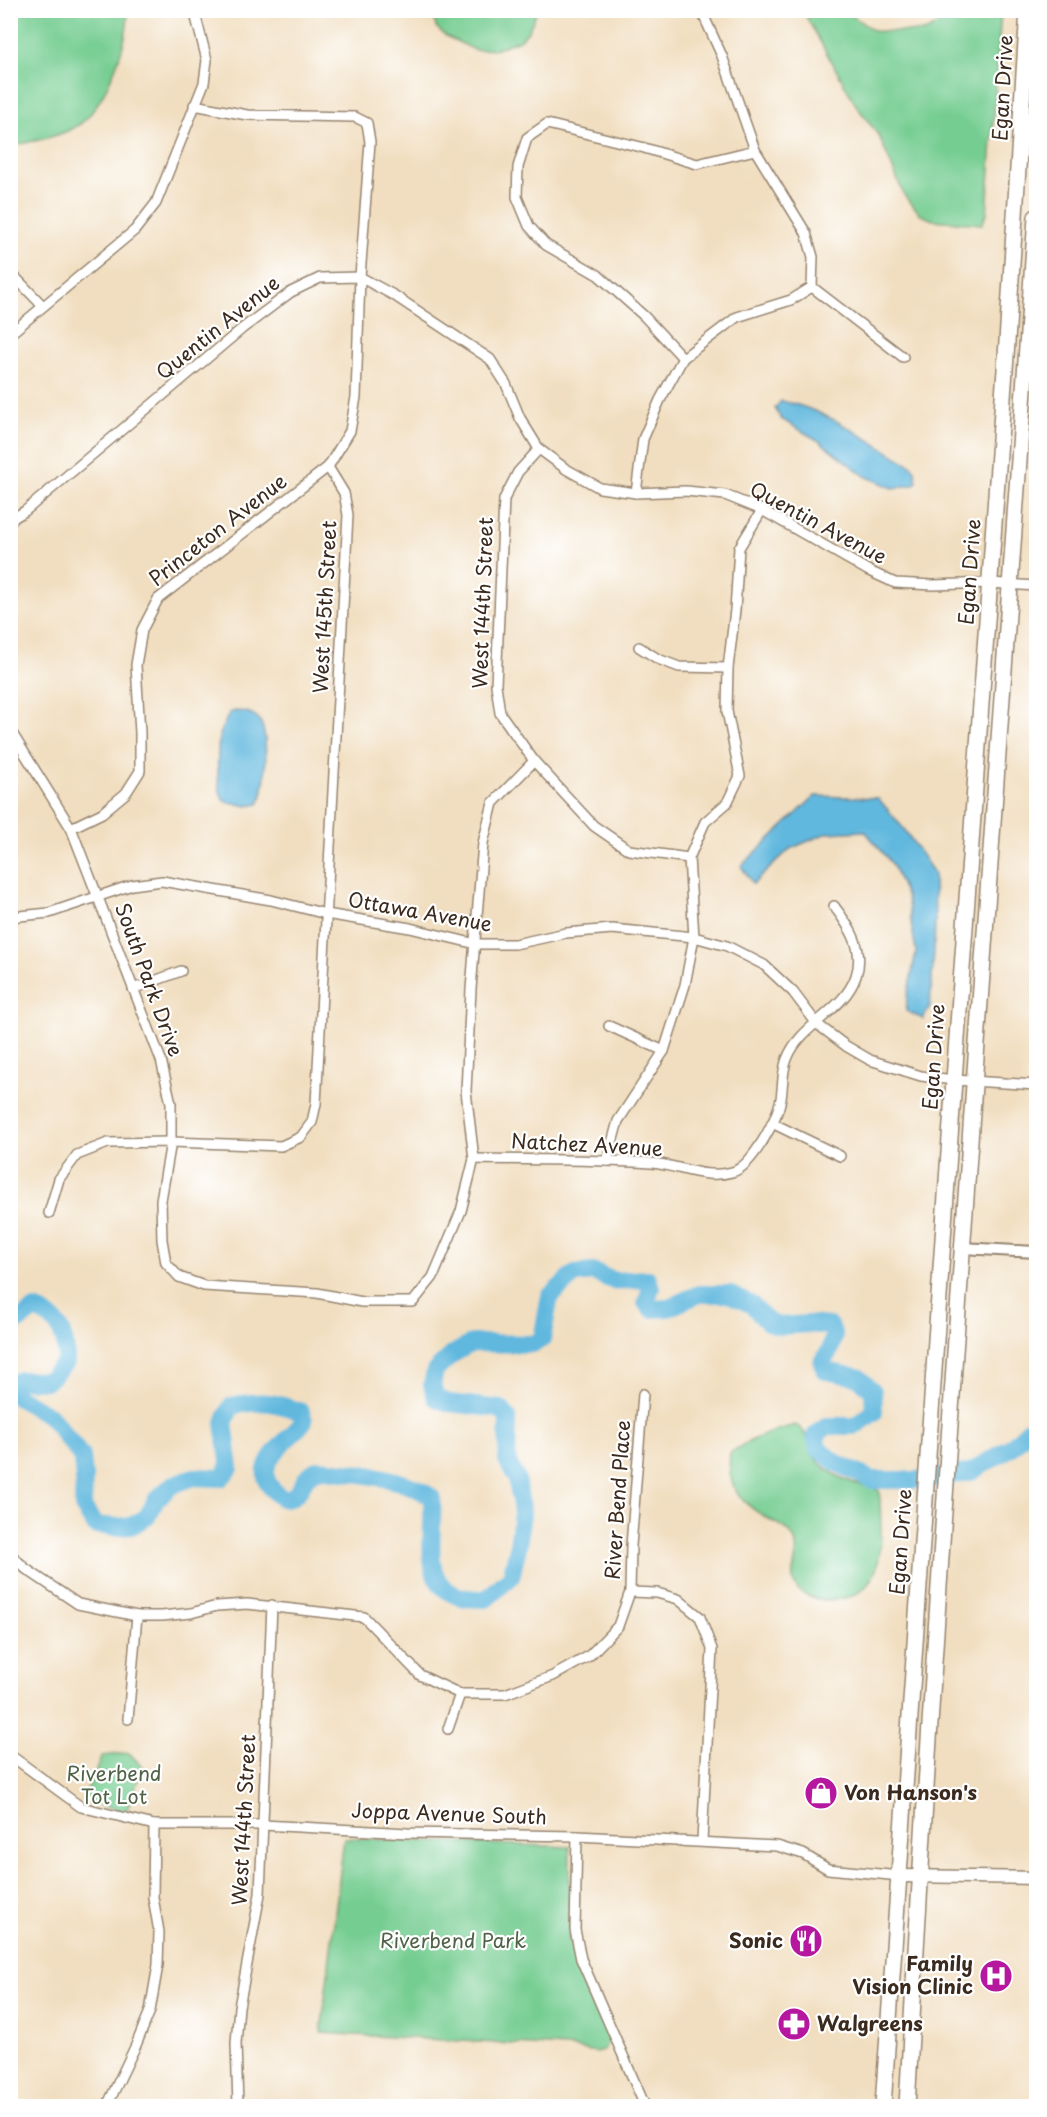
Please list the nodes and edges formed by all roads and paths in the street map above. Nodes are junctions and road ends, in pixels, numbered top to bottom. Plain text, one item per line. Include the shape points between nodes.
1 (194, 10) edge
2 (701, 10) edge
3 (1028, 10) edge
4 (194, 105) junction
5 (755, 150) junction
6 (1036, 217) edge
7 (10, 272) edge
8 (360, 277) junction
9 (812, 287) junction
10 (43, 306) junction
11 (10, 334) edge
12 (903, 357) dead end
13 (682, 358) junction
14 (539, 449) junction
15 (328, 467) junction
16 (636, 493) junction
17 (762, 510) junction
18 (10, 520) edge
19 (990, 583) junction
20 (1011, 585) junction
21 (1036, 586) edge
22 (639, 647) dead end
23 (728, 668) junction
24 (10, 730) edge
25 (534, 761) junction
26 (71, 828) junction
27 (689, 858) junction
28 (99, 896) junction
29 (834, 906) dead end
30 (326, 914) junction
31 (10, 917) edge
32 (694, 937) junction
33 (476, 944) junction
34 (181, 971) dead end
35 (132, 989) junction
36 (817, 1024) junction
37 (609, 1026) dead end
38 (664, 1051) junction
39 (954, 1080) junction
40 (974, 1081) junction
41 (1036, 1085) edge
42 (772, 1123) junction
43 (171, 1142) junction
44 (840, 1156) dead end
45 (474, 1159) junction
46 (607, 1161) junction
47 (50, 1212) dead end
48 (962, 1248) junction
49 (1036, 1252) edge
50 (643, 1394) dead end
51 (10, 1554) edge
52 (630, 1592) junction
53 (273, 1605) junction
54 (138, 1616) junction
55 (460, 1694) junction
56 (128, 1719) dead end
57 (448, 1729) dead end
58 (10, 1755) edge
59 (154, 1825) junction
60 (263, 1825) junction
61 (577, 1836) junction
62 (702, 1841) junction
63 (900, 1876) junction
64 (920, 1877) junction
65 (1036, 1878) edge
66 (889, 2026) junction
67 (107, 2106) edge
68 (238, 2106) edge
69 (645, 2106) edge
70 (883, 2106) edge
71 (889, 2106) edge
72 (907, 2106) edge

1 - 4 street via 207,60 204,83
2 - 5 street via 722,56
3 - 19 highway, Egan Drive
4 - 8 street via 247,115 355,117 366,123 370,142
4 - 10 street via 156,202 135,230
5 - 9 street via 806,233 813,257
5 - 13 street via 697,164 547,124 527,138 518,167 517,197 529,226 546,245 598,275 644,316
6 - 20 highway, Egan Drive
7 - 10 street
8 - 14 street, Quentin Avenue via 490,359
8 - 15 street via 356,397 350,431
8 - 18 street, Quentin Avenue via 320,278 291,292
9 - 12 street
9 - 13 street via 791,300 737,317
10 - 11 street
13 - 16 street via 643,439
14 - 16 street, Quentin Avenue via 600,488
14 - 25 street, West 144th Street via 518,472 504,499 496,685 500,713
15 - 26 street, Princeton Avenue via 158,599 142,630 136,665 140,771 126,793 102,813
15 - 30 street, West 145th Street via 344,494 348,515
16 - 17 street, Quentin Avenue via 686,491 725,495
17 - 19 street, Quentin Avenue via 895,583
17 - 23 street via 739,548
19 - 20 street, Quentin Avenue
19 - 39 highway, Egan Drive
20 - 21 street, Quentin Avenue
20 - 40 highway, Egan Drive
22 - 23 street via 679,667
23 - 27 street via 727,711 740,776 727,803 705,822
24 - 26 street, South Park Drive
25 - 27 street via 594,826 629,850
25 - 33 street via 493,802 483,843
26 - 28 street, South Park Drive
27 - 32 street
28 - 30 street, Ottawa Avenue via 132,885 162,881
28 - 31 street, Ottawa Avenue via 49,913
28 - 35 street, South Park Drive
29 - 36 street via 856,940 858,965 849,990
30 - 33 street, Ottawa Avenue
30 - 43 street, West 145th Street via 312,1122 301,1137 281,1146
32 - 33 street, Ottawa Avenue via 612,929 566,933 515,944
32 - 36 street, Ottawa Avenue via 727,946 764,965 793,992
32 - 38 street via 685,985
33 - 45 street via 466,1091
34 - 35 street
35 - 43 street, South Park Drive via 161,1060 171,1103
36 - 39 street, Ottawa Avenue via 870,1060 921,1076
36 - 42 street via 802,1034 787,1058 780,1102
37 - 38 street
38 - 46 street via 618,1121
39 - 40 street, Ottawa Avenue
39 - 63 highway, Egan Drive
40 - 41 street, Ottawa Avenue
40 - 48 highway, Egan Drive
42 - 44 street
42 - 46 street, Natchez Avenue via 753,1156 734,1172 708,1175 655,1163
43 - 45 street, South Park Drive via 161,1200 162,1240 166,1263 179,1277 204,1286 317,1293 363,1302 413,1302 433,1277 460,1211
43 - 47 street via 108,1143 77,1155 59,1179
45 - 46 street, Natchez Avenue
48 - 49 street
48 - 64 highway, Egan Drive
50 - 52 street, River Bend Place
51 - 54 street via 78,1604
52 - 55 street via 618,1626 589,1656 553,1676 505,1694
52 - 62 street, River Bend Place via 678,1599 700,1617 712,1649
53 - 54 street via 217,1606 191,1613
53 - 55 street via 364,1617 420,1675
53 - 60 street, West 144th Street
54 - 56 street
55 - 57 street
58 - 59 street, Joppa Avenue South via 81,1807
59 - 60 street, Joppa Avenue South
59 - 67 street via 158,1965 150,2011
60 - 61 street, Joppa Avenue South
60 - 68 street, West 144th Street via 260,1894 238,2016
61 - 62 street, Joppa Avenue South
61 - 69 street via 575,1930 581,1959
62 - 63 street, Joppa Avenue South via 777,1846 803,1854 828,1869
63 - 64 main road
63 - 66 highway, Egan Drive
64 - 65 main road
64 - 72 highway, Egan Drive
66 - 70 highway, Egan Drive
66 - 71 highway

